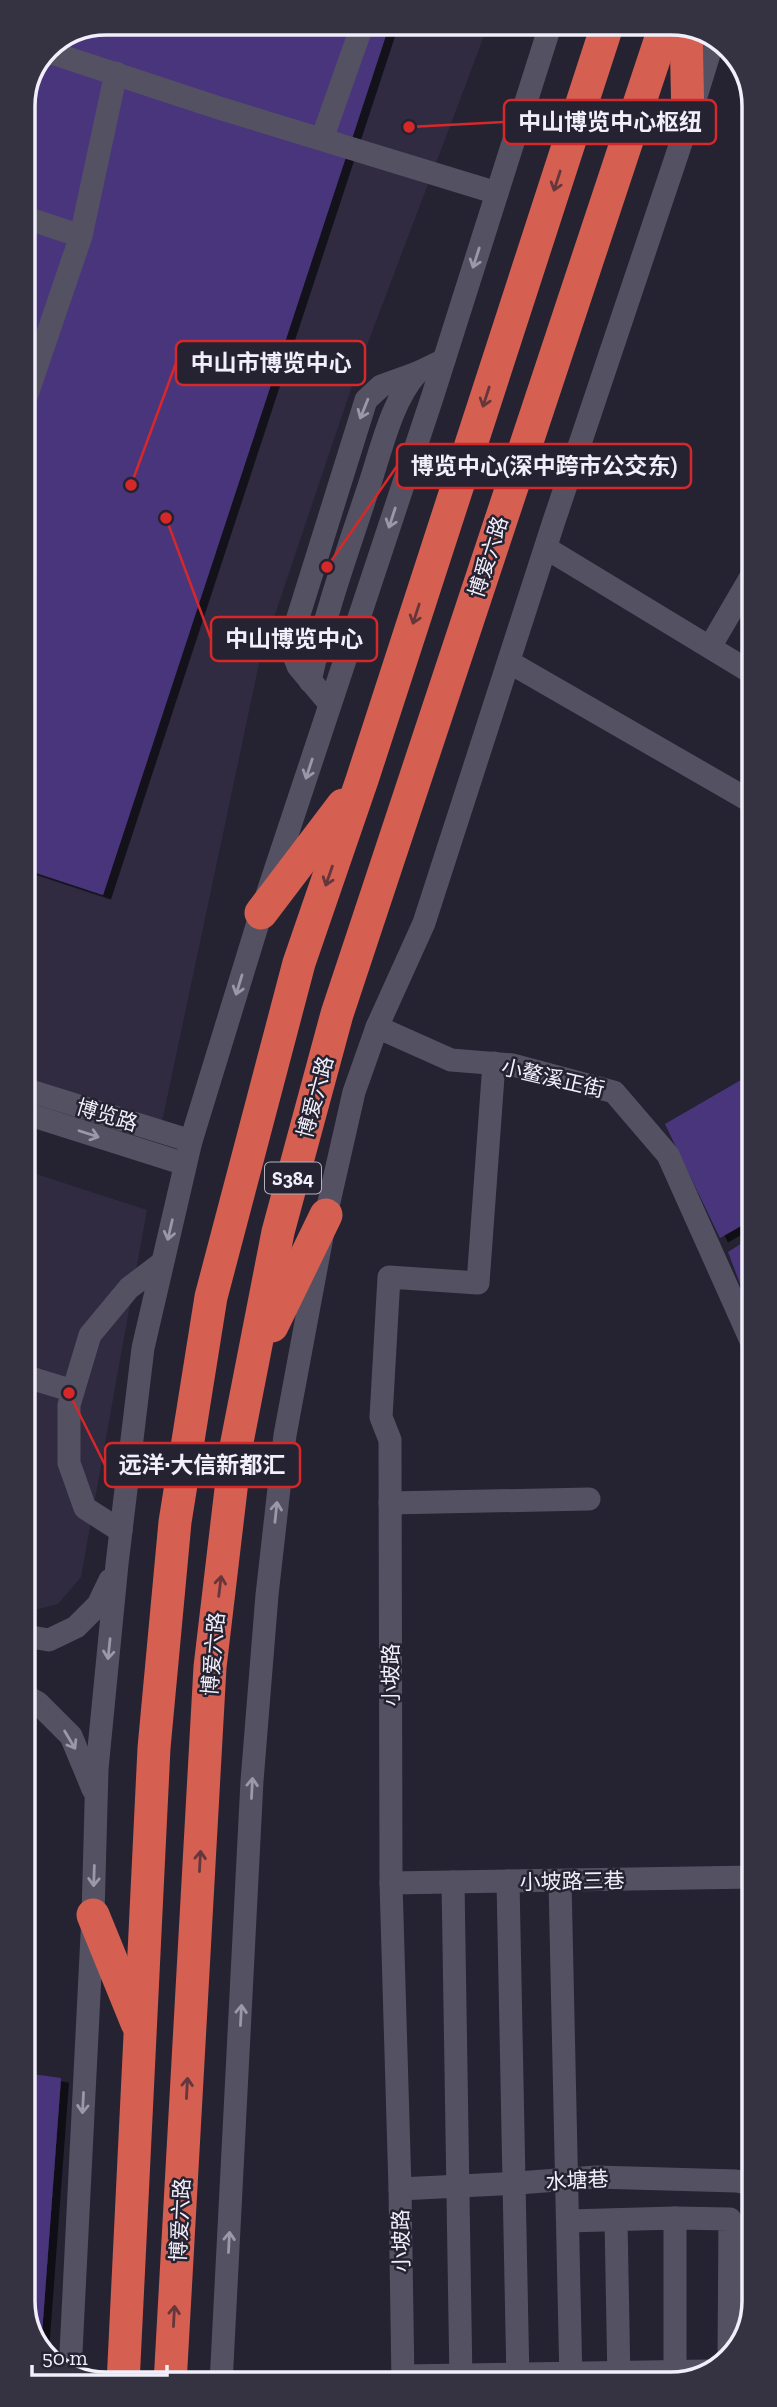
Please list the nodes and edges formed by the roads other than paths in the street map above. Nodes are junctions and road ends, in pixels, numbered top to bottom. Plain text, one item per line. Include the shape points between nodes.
1 (359, 35) edge
2 (547, 35) edge
3 (604, 35) edge
4 (662, 35) edge
5 (686, 36) edge
6 (711, 47) edge
7 (58, 55) edge
8 (116, 73) junction
9 (688, 122) junction
10 (322, 139) junction
11 (497, 193) junction
12 (35, 221) edge
13 (81, 236) junction
14 (444, 360) junction
15 (35, 371) edge
16 (417, 373) junction
17 (546, 548) junction
18 (742, 592) edge
19 (710, 647) junction
20 (509, 662) junction
21 (742, 667) edge
22 (310, 681) junction
23 (330, 704) junction
24 (362, 780) junction
25 (742, 796) edge
26 (261, 913) junction
27 (377, 1027) junction
28 (494, 1063) junction
29 (35, 1092) edge
30 (35, 1116) edge
31 (191, 1141) junction
32 (185, 1164) junction
33 (326, 1214) junction
34 (162, 1263) junction
35 (742, 1320) edge
36 (251, 1370) junction
37 (35, 1379) edge
38 (74, 1391) junction
39 (589, 1499) dead end
40 (390, 1503) junction
41 (121, 1531) junction
42 (117, 1564) junction
43 (35, 1638) edge
44 (35, 1701) edge
45 (96, 1798) junction
46 (742, 1877) edge
47 (508, 1881) junction
48 (560, 1881) junction
49 (453, 1882) junction
50 (391, 1883) junction
51 (93, 1915) junction
52 (142, 2035) junction
53 (567, 2179) junction
54 (742, 2182) edge
55 (514, 2183) junction
56 (458, 2186) junction
57 (400, 2189) junction
58 (675, 2218) junction
59 (617, 2220) junction
60 (568, 2221) junction
61 (729, 2342) edge
62 (70, 2362) edge
63 (124, 2372) edge
64 (171, 2372) edge
65 (222, 2372) edge
66 (403, 2372) edge
67 (461, 2372) edge
68 (518, 2372) edge
69 (571, 2372) edge
70 (619, 2372) edge
71 (676, 2372) edge

1 - 10 street
2 - 11 street
3 -> 24 highway, S384
4 - 36 highway, 博爱六路 / S384 via 337,1014 278,1232
5 - 9 highway
6 - 9 street, 博爱六路
7 - 8 street
8 - 10 street
8 - 13 street
9 - 17 street, 博爱六路
10 - 11 street
11 -> 14 street
12 - 13 street
13 - 15 street
14 - 16 street
14 -> 23 street
16 - 22 street via 404,387 384,442
16 -> 22 street via 381,386 366,400 295,627 292,650
17 - 19 street
17 - 20 street, 博爱六路
18 - 19 street
19 - 21 street
20 - 25 street
20 - 27 street, 博爱六路 via 424,923
22 - 23 street
23 -> 26 street
24 - 26 highway
24 -> 52 highway, S384 via 299,963 211,1297 174,1536 154,1748
26 -> 31 street
27 - 28 street, 小鳌溪正街 via 451,1060
27 - 33 street, 博爱六路 via 355,1092
28 - 35 street, 小鳌溪正街 via 614,1092 668,1155
28 - 40 street, 小坡路 via 478,1283 389,1277 381,1418 390,1440
29 - 31 street, 博览路
30 -> 32 street, 博览路
31 - 32 street
32 -> 34 street
33 - 36 highway
65 -> 33 street, 博爱六路 via 267,1595 285,1435
34 - 38 street via 129,1288 90,1335
34 - 41 street via 144,1348
64 -> 36 highway, 博爱六路 / S384 via 211,1667 236,1447
37 - 38 street
38 - 41 street via 69,1405 69,1463 85,1508
39 - 40 street
40 - 50 street, 小坡路
41 - 42 street
42 - 43 street via 98,1605 76,1627 50,1640
42 -> 45 street
44 -> 45 street via 71,1736
45 -> 51 street
46 - 48 street, 小坡路三巷
47 - 48 street, 小坡路三巷
47 - 49 street, 小坡路三巷
47 - 55 street
48 - 53 street
49 - 50 street, 小坡路三巷
49 - 56 street
50 - 57 street, 小坡路
51 - 52 highway
51 -> 62 street
52 - 63 highway, S384
53 - 54 street, 水塘巷
53 - 55 street, 水塘巷
53 - 60 street
55 - 56 street, 水塘巷
55 - 68 street
56 - 57 street, 水塘巷
56 - 67 street
57 - 66 street, 小坡路
58 - 59 street
58 - 61 street via 730,2219
58 - 71 street
59 - 60 street
59 - 70 street
60 - 69 street

